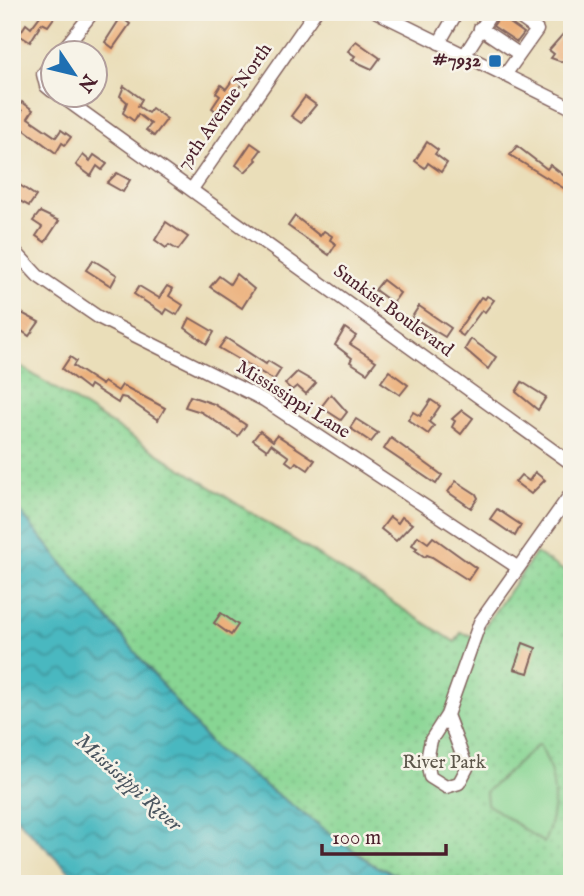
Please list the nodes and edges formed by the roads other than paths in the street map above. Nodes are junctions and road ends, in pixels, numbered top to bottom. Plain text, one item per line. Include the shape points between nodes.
1 (93, 12) edge
2 (315, 12) edge
3 (377, 12) edge
4 (457, 12) edge
5 (492, 12) edge
6 (512, 12) edge
7 (480, 28) junction
8 (72, 38) edge
9 (439, 43) junction
10 (519, 54) junction
11 (464, 56) junction
12 (505, 75) junction
13 (78, 108) edge
14 (572, 108) edge
15 (192, 189) junction
16 (12, 248) edge
17 (572, 464) edge
18 (572, 492) edge
19 (517, 567) junction
20 (447, 715) junction

1 - 8 street
2 - 15 street, 79th Avenue North
3 - 9 street
4 - 9 street
5 - 7 street
6 - 10 street via 537,30
7 - 10 street
7 - 11 street
9 - 11 street
10 - 12 street
11 - 12 street
12 - 14 street
13 - 15 street, Sunkist Boulevard
15 - 17 street, Sunkist Boulevard
16 - 19 street, Mississippi Lane via 38,276 98,317 264,400
18 - 19 street
19 - 20 street via 480,622
20 - 20 street via 431,740 427,760 430,777 446,787 459,783 467,768

